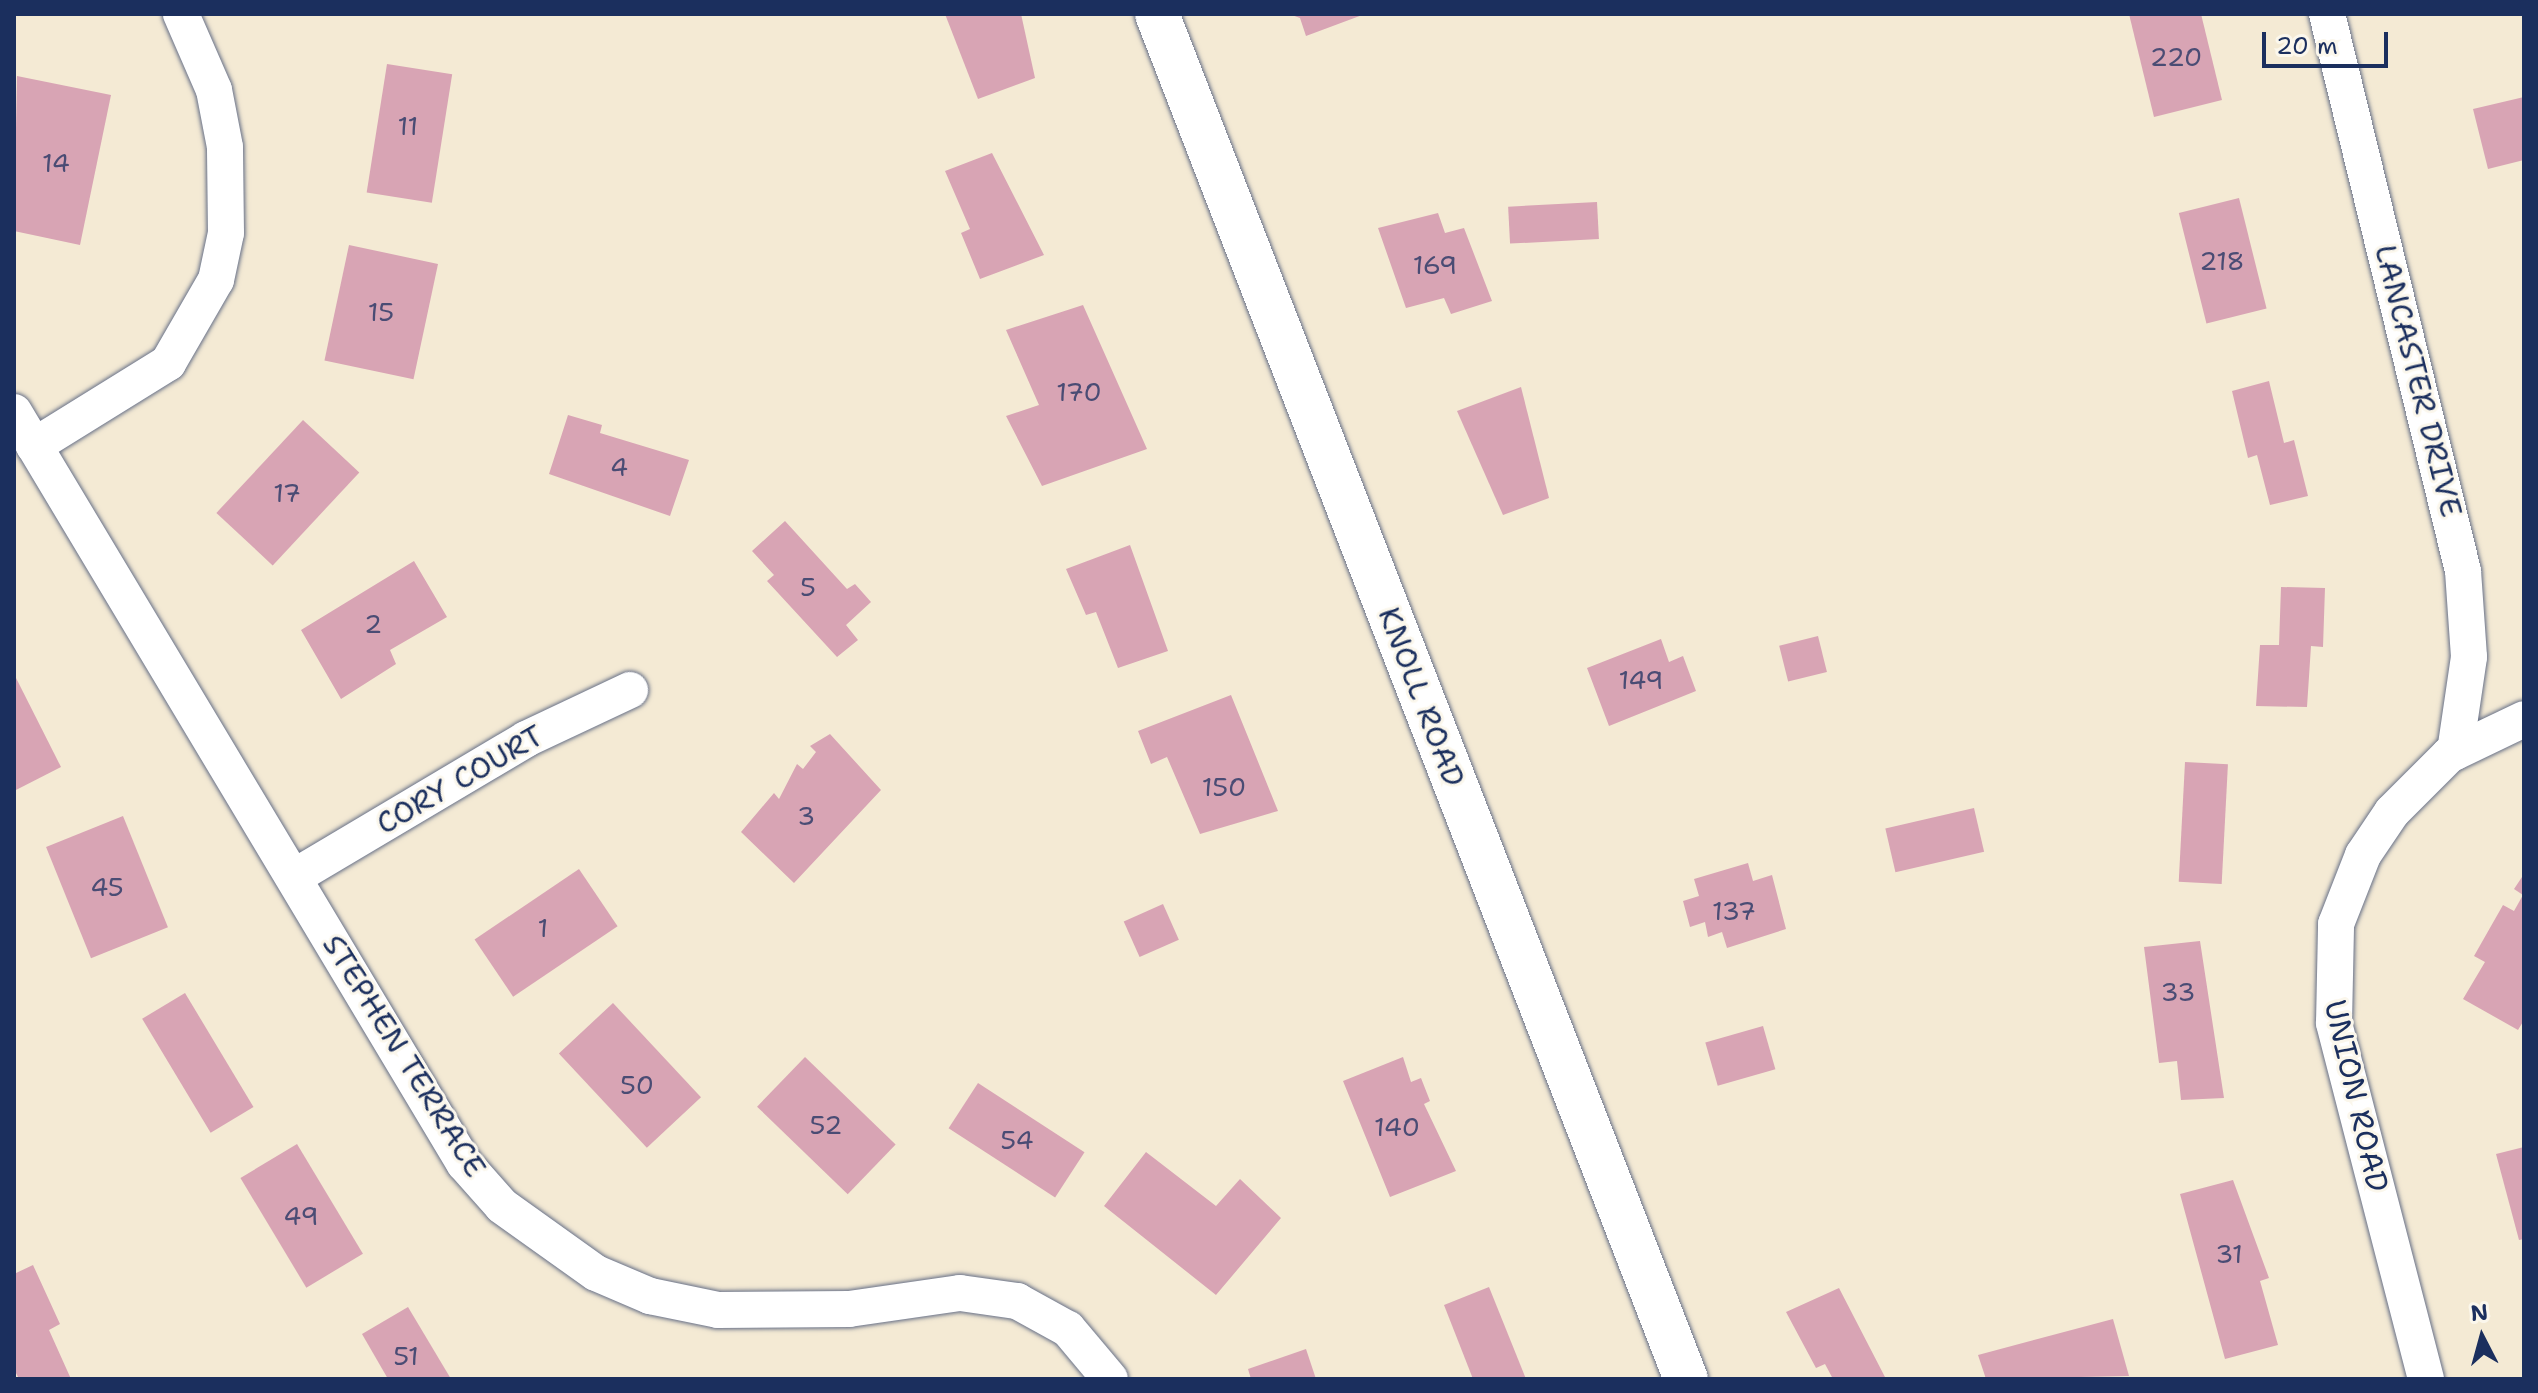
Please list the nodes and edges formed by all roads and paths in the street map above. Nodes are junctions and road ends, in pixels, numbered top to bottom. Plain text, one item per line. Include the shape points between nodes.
1 (181, 14) edge
2 (1157, 14) edge
3 (2327, 14) edge
4 (14, 412) edge
5 (34, 446) junction
6 (630, 690) dead end
7 (2524, 719) edge
8 (2455, 752) junction
9 (294, 877) junction
10 (1110, 1379) edge
11 (1686, 1379) edge
12 (2426, 1379) edge

1 - 5 street via 214,90 225,147 226,233 216,280 168,363
2 - 11 street, KNOLL ROAD
3 - 8 street, LANCASTER DRIVE via 2463,571 2469,657
4 - 5 street, STEPHEN TERRACE
5 - 9 street, STEPHEN TERRACE
6 - 9 street, CORY COURT via 526,739
7 - 8 street, UNION ROAD
8 - 12 street, UNION ROAD via 2392,812 2363,855 2336,924 2330,965 2334,1023
9 - 10 street, STEPHEN TERRACE via 464,1163 546,1243 650,1296 718,1310 849,1309 960,1293 1017,1301 1068,1329

